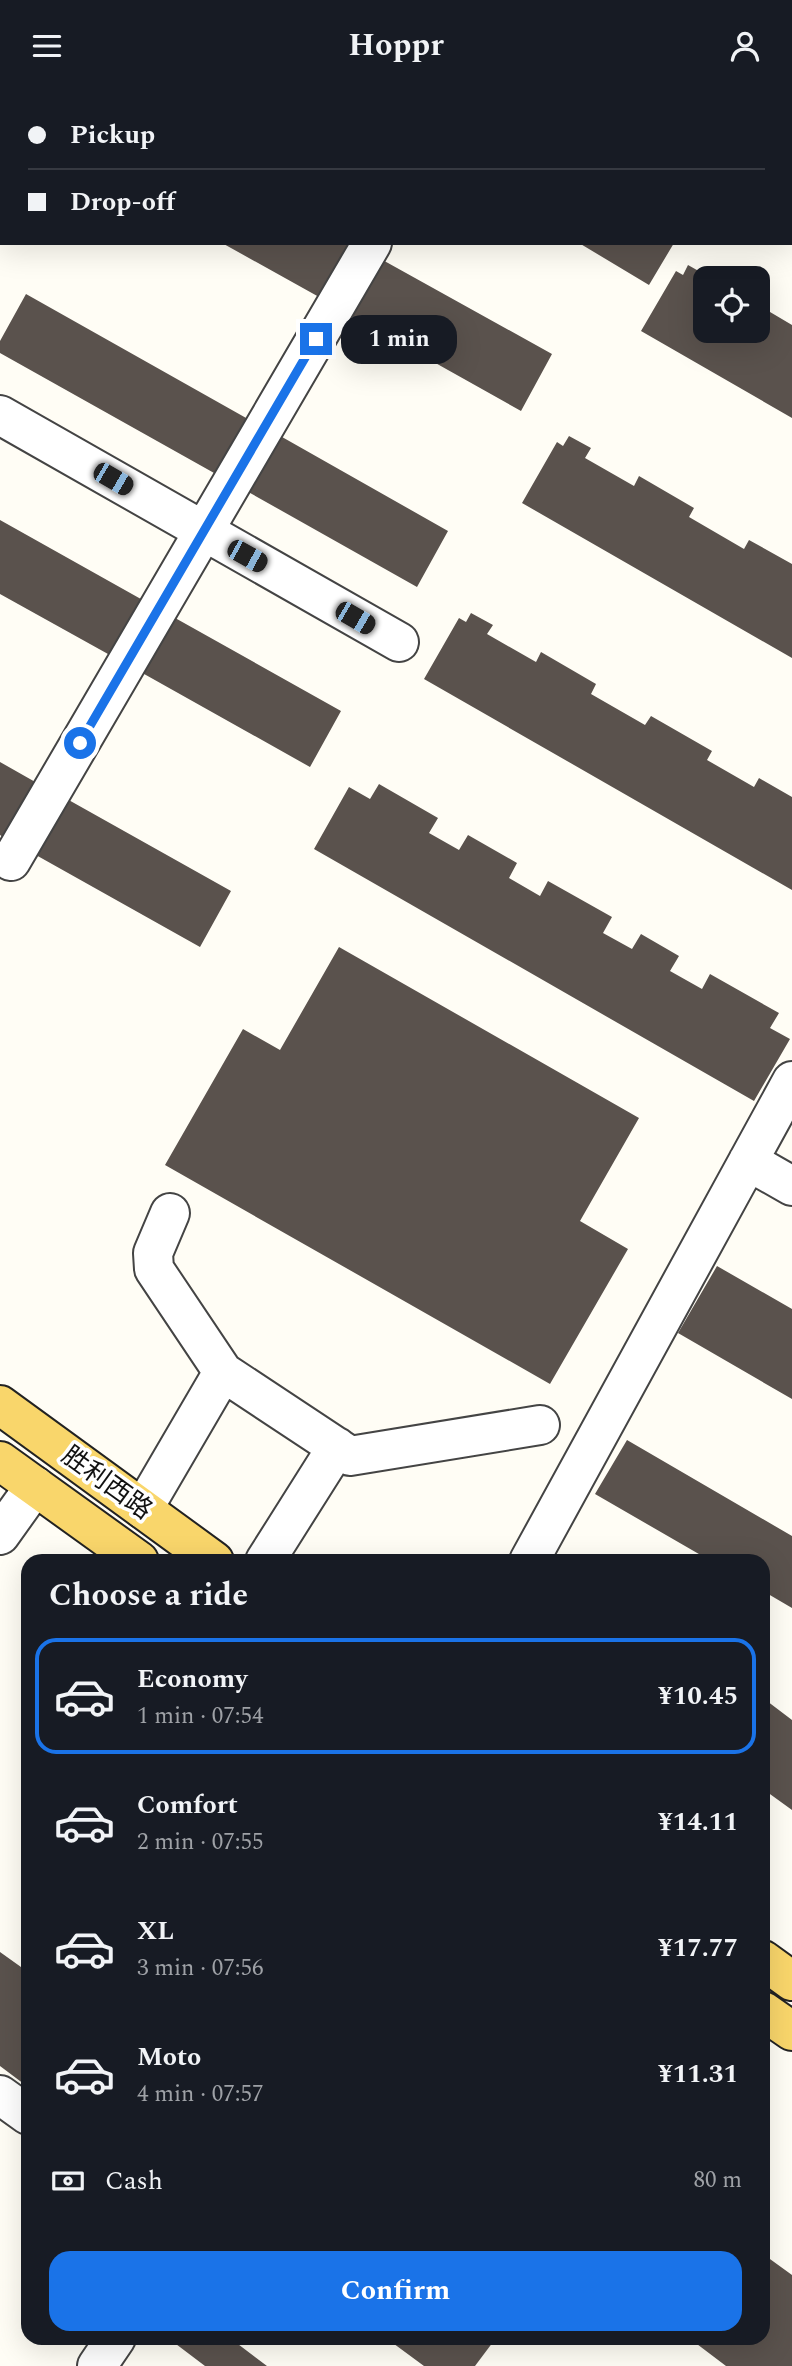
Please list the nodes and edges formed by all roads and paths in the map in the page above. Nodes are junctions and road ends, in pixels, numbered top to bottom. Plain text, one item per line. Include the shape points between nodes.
1 (371, 245) edge
2 (0, 415) edge
3 (204, 531) junction
4 (399, 642) dead end
5 (10, 861) dead end
6 (792, 1081) edge
7 (748, 1161) junction
8 (792, 1186) edge
9 (170, 1213) dead end
10 (223, 1372) junction
11 (0, 1405) edge
12 (540, 1425) dead end
13 (337, 1447) junction
14 (0, 1461) edge
15 (35, 1486) junction
16 (143, 1509) junction
17 (0, 1535) edge
18 (129, 1554) edge
19 (204, 1554) edge
20 (269, 1554) edge
21 (533, 1554) edge
22 (770, 1965) edge
23 (792, 1982) edge
24 (770, 2016) edge
25 (792, 2031) edge
26 (0, 2095) edge
27 (21, 2110) edge
28 (111, 2345) edge
29 (97, 2366) edge

1 - 3 lane
2 - 3 lane
3 - 4 lane
3 - 5 lane
6 - 7 lane
7 - 8 lane
7 - 21 lane
9 - 10 lane via 153,1254 154,1269
10 - 13 lane
10 - 16 lane
11 - 16 main road, 胜利西路
12 - 13 lane via 350,1456
13 - 20 lane
14 - 15 main road, 胜利西路
15 - 17 lane
15 - 18 main road, 胜利西路
16 - 19 main road, 胜利西路
22 - 23 main road
24 - 25 main road
26 - 27 lane
28 - 29 lane

